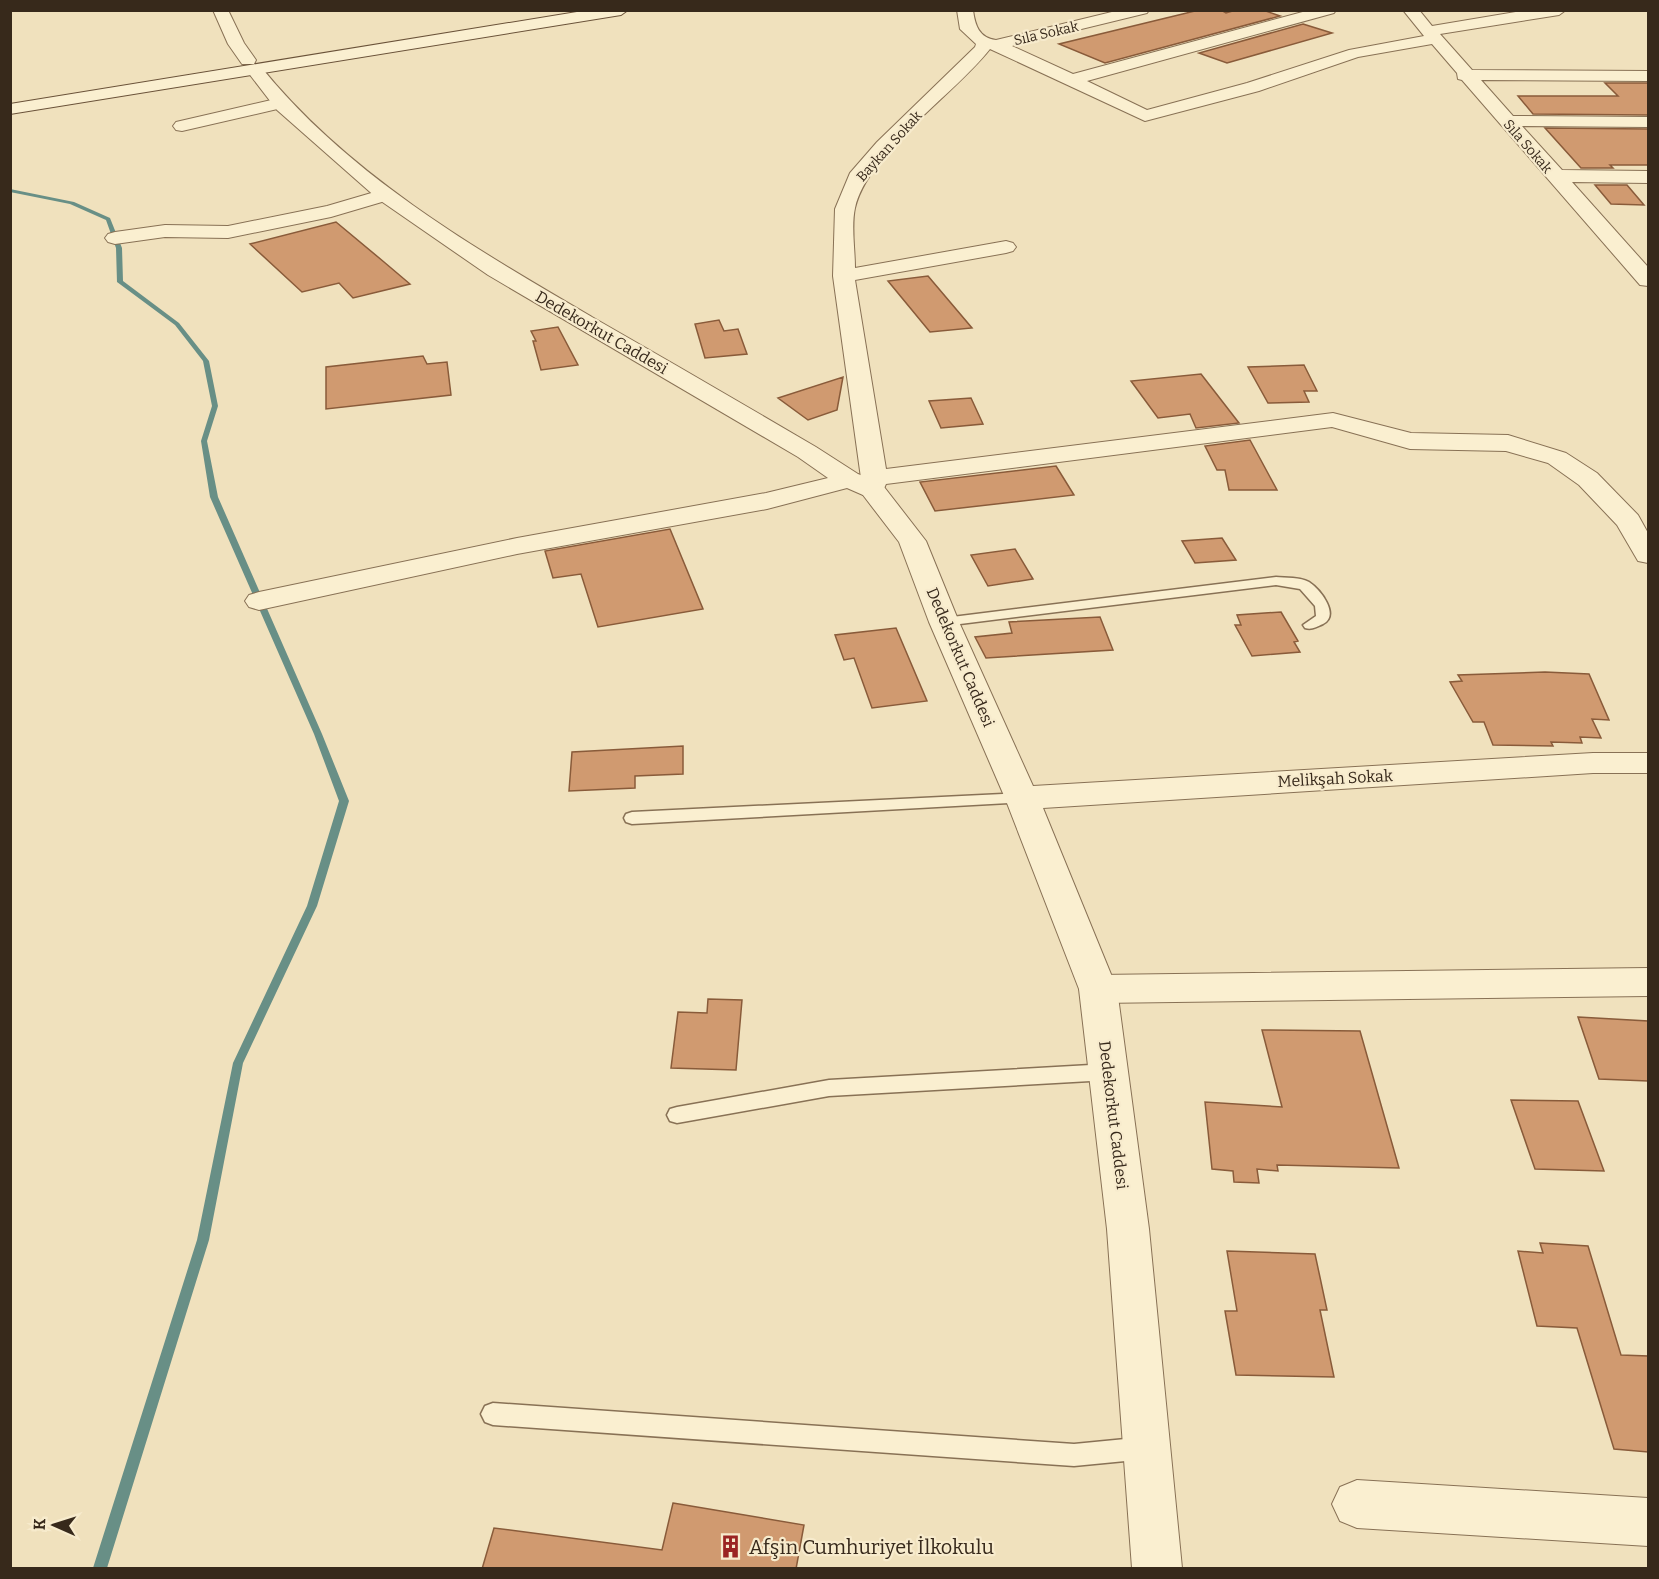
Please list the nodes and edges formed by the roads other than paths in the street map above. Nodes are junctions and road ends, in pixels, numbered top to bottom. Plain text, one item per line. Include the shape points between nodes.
1 (220, 10) edge
2 (566, 10) edge
3 (621, 10) edge
4 (965, 10) edge
5 (1142, 10) edge
6 (1329, 10) edge
7 (1410, 10) edge
8 (1559, 10) edge
9 (1432, 35) junction
10 (990, 44) junction
11 (251, 65) junction
12 (1464, 75) junction
13 (1648, 76) edge
14 (1071, 80) junction
15 (10, 98) edge
16 (280, 103) junction
17 (10, 110) edge
18 (1506, 121) junction
19 (1648, 122) edge
20 (182, 126) dead end
21 (1554, 176) junction
22 (1648, 177) edge
23 (385, 195) junction
24 (115, 238) dead end
25 (1006, 248) dead end
26 (844, 276) junction
27 (1648, 280) edge
28 (865, 483) junction
29 (1648, 555) edge
30 (259, 601) dead end
31 (944, 622) junction
32 (1310, 626) dead end
33 (1648, 763) edge
34 (1022, 798) junction
35 (632, 818) dead end
36 (1648, 982) edge
37 (1098, 990) junction
38 (1108, 1072) junction
39 (677, 1115) dead end
40 (493, 1414) dead end
41 (1147, 1448) junction
42 (1357, 1504) dead end
43 (1648, 1522) edge
44 (1157, 1569) edge

1 - 11 street, Dedekorkut Caddesi
2 - 11 street
3 - 11 street
4 - 10 street via 969,29
5 - 10 street, Sıla Sokak
6 - 14 street
7 - 9 street, Sıla Sokak
8 - 9 street
9 - 12 street, Sıla Sokak
9 - 14 street via 1355,53 1145,116
10 - 14 street
10 - 26 street, Baykan Sokak via 856,177 845,209
11 - 15 street
11 - 16 street, Dedekorkut Caddesi
11 - 17 street
12 - 13 street
12 - 18 street, Sıla Sokak
16 - 20 street
16 - 23 street, Dedekorkut Caddesi
18 - 19 street
18 - 21 street, Sıla Sokak
21 - 22 street
21 - 27 street, Sıla Sokak
23 - 24 street via 331,211 228,232 165,231
23 - 28 street, Dedekorkut Caddesi via 496,270
25 - 26 street
26 - 28 street, Baykan Sokak
28 - 29 street via 1333,420 1410,441 1508,443 1557,458 1588,479 1629,521
28 - 30 street via 517,546
28 - 31 street, Dedekorkut Caddesi via 912,541
31 - 32 lane via 1276,580 1304,585 1322,605 1323,618
31 - 34 street, Dedekorkut Caddesi
33 - 34 street, Melikşah Sokak
34 - 35 lane
34 - 37 street, Dedekorkut Caddesi
36 - 37 street
37 - 38 street, Dedekorkut Caddesi
38 - 39 lane via 829,1088
38 - 41 street, Dedekorkut Caddesi via 1128,1229
40 - 41 lane via 1074,1455
41 - 44 street, Dedekorkut Caddesi
42 - 43 street

